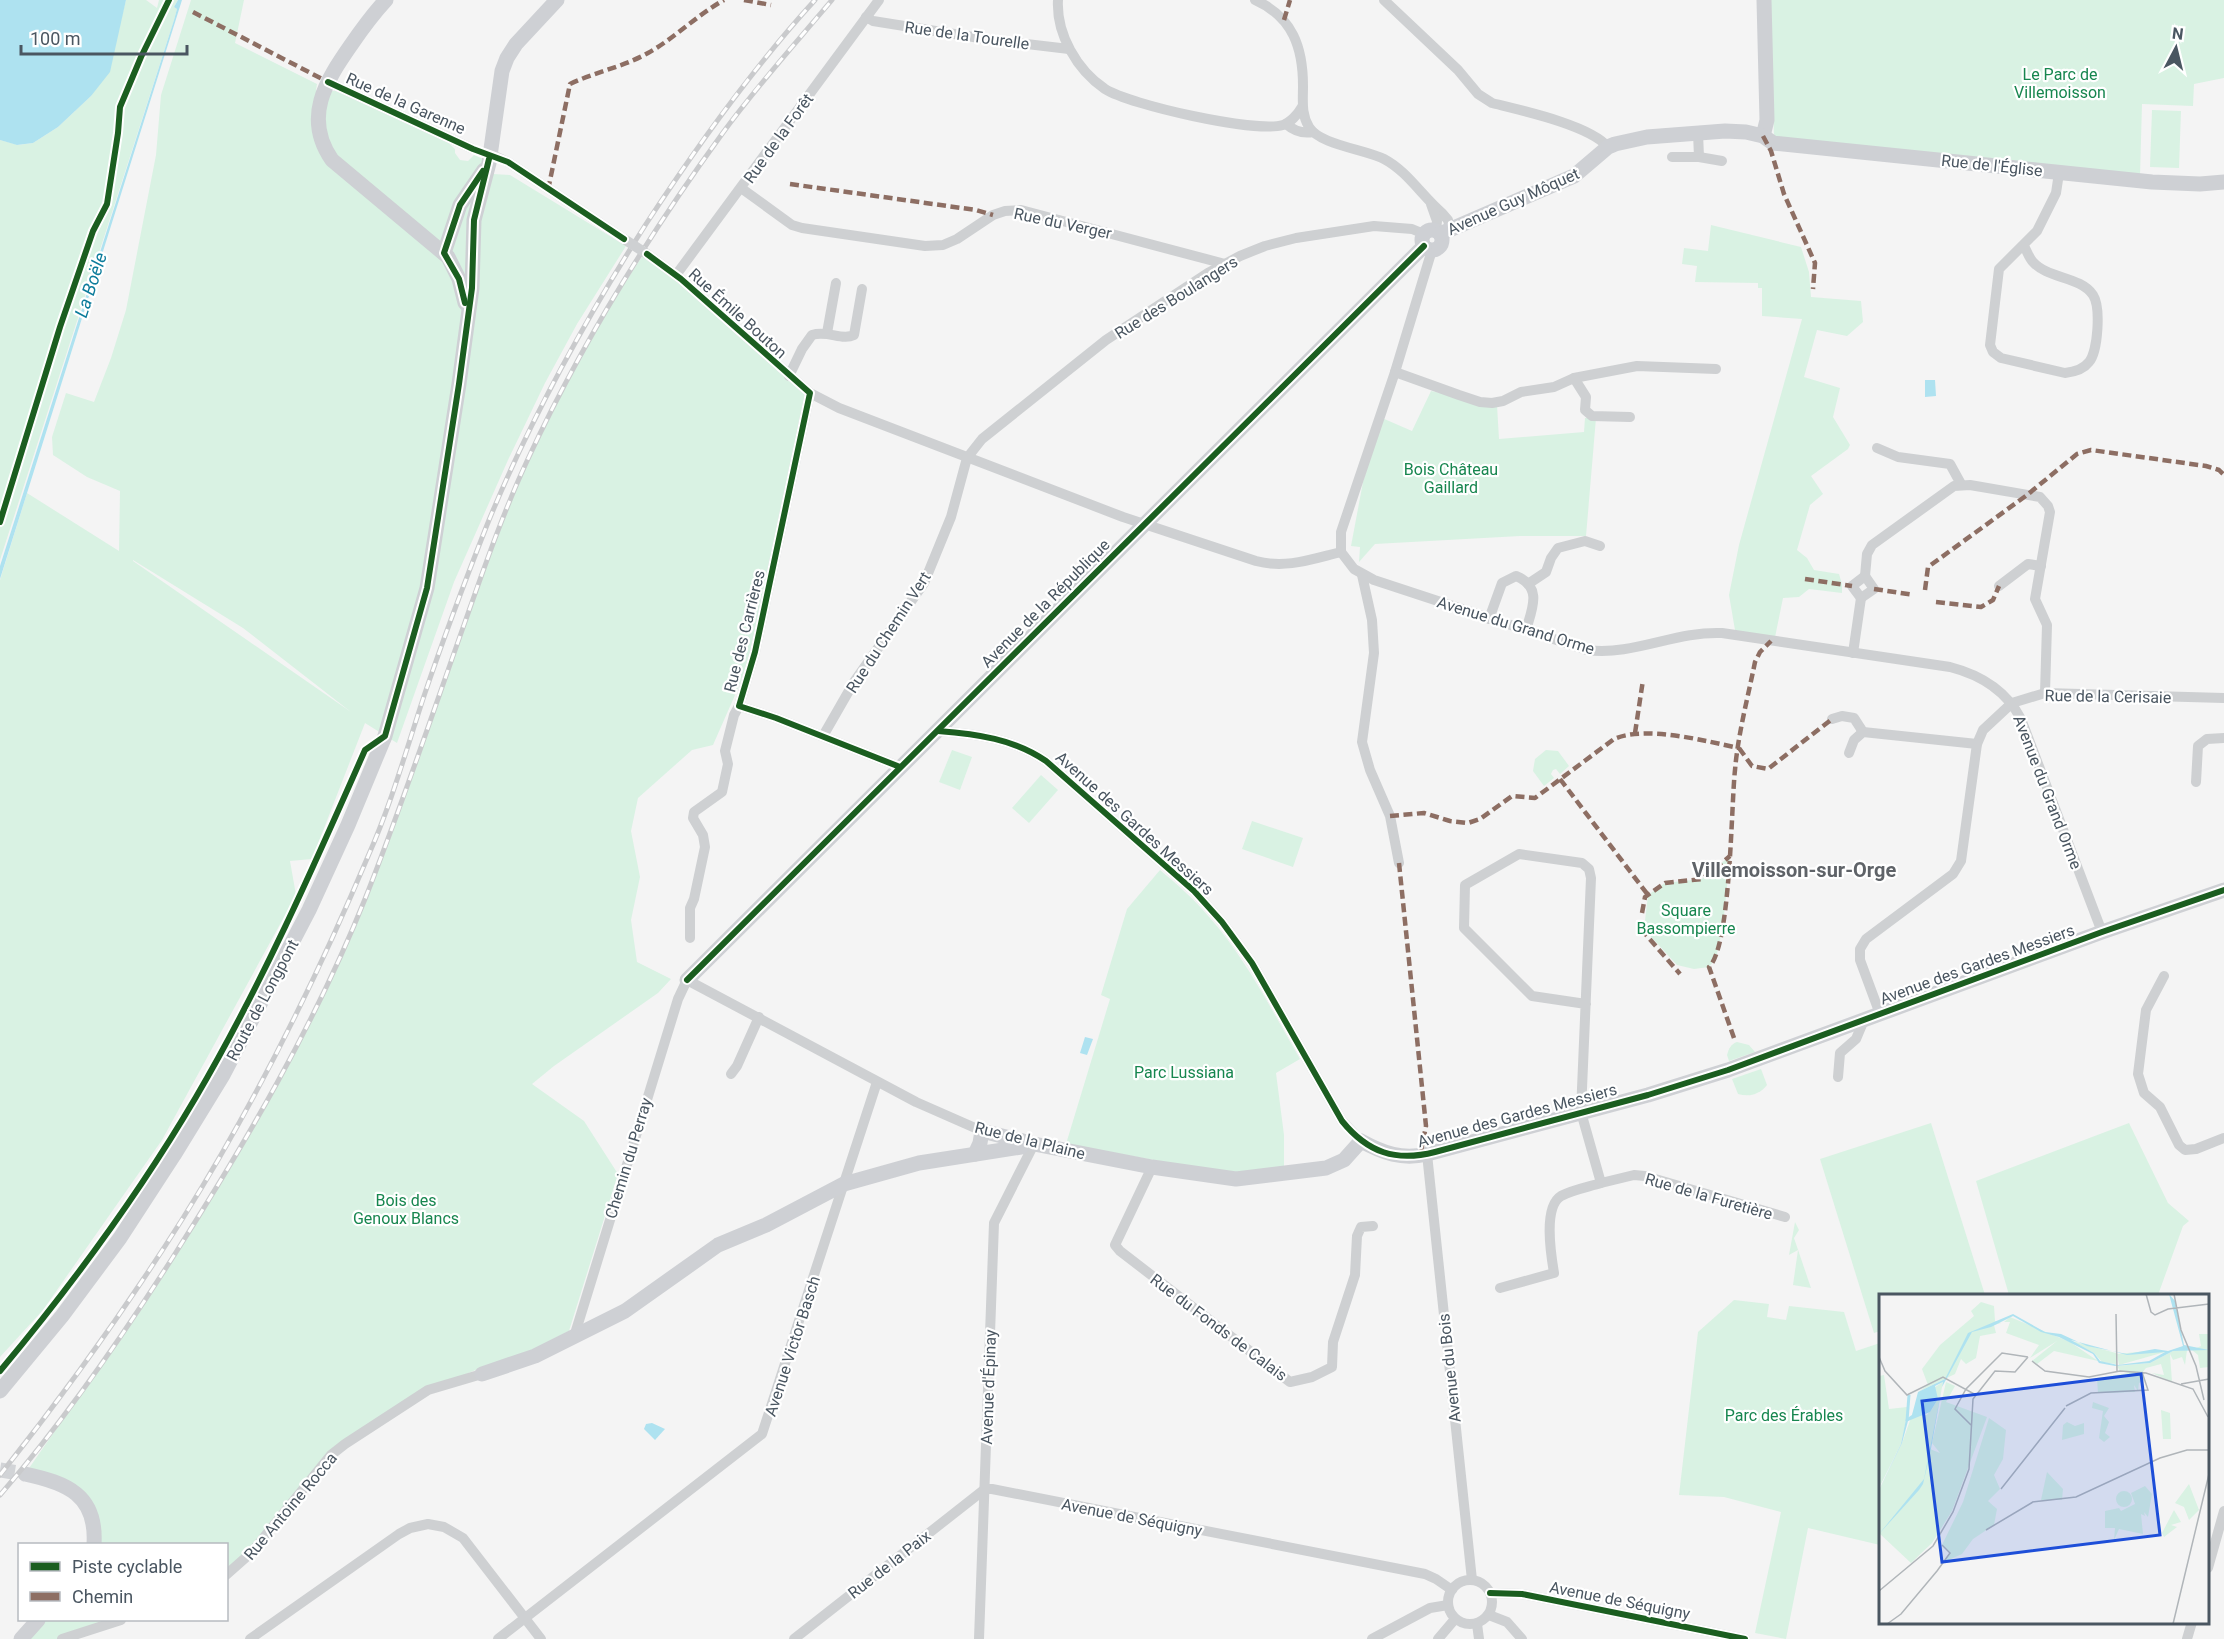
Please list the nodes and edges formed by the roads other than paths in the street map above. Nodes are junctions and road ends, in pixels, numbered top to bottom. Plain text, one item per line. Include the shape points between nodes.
1 (386, 0) edge
2 (879, 0) edge
3 (1058, 0) edge
4 (1255, 0) edge
5 (1384, 0) edge
6 (1764, 0) edge
7 (551, 2) edge
8 (866, 17) junction
9 (1070, 49) junction
10 (328, 82) junction
11 (1302, 107) junction
12 (1286, 124) junction
13 (1313, 132) junction
14 (1698, 133) junction
15 (1763, 136) junction
16 (1608, 147) junction
17 (473, 149) dead end
18 (1672, 157) dead end
19 (1699, 157) junction
20 (489, 158) junction
21 (1722, 161) dead end
22 (2059, 172) junction
23 (2224, 182) edge
24 (741, 188) junction
25 (1434, 237) junction
26 (2024, 246) junction
27 (472, 248) junction
28 (446, 255) junction
29 (1225, 264) junction
30 (676, 275) junction
31 (836, 283) dead end
32 (862, 289) dead end
33 (467, 321) junction
34 (827, 333) junction
35 (1716, 369) dead end
36 (1395, 372) junction
37 (789, 376) junction
38 (1574, 378) junction
39 (810, 393) junction
40 (1630, 417) dead end
41 (1877, 448) dead end
42 (968, 458) junction
43 (1961, 484) junction
44 (1143, 524) junction
45 (1600, 546) dead end
46 (1341, 552) junction
47 (2041, 566) junction
48 (1362, 575) junction
49 (1528, 584) junction
50 (1999, 586) dead end
51 (1489, 619) junction
52 (1526, 630) junction
53 (1853, 653) junction
54 (2045, 693) junction
55 (2224, 698) edge
56 (2012, 704) junction
57 (739, 706) junction
58 (1832, 719) dead end
59 (938, 731) junction
60 (1863, 732) junction
61 (823, 736) junction
62 (2224, 738) edge
63 (1977, 744) junction
64 (1849, 753) dead end
65 (900, 767) junction
66 (2196, 782) dead end
67 (1399, 863) dead end
68 (2224, 890) edge
69 (2102, 932) junction
70 (690, 939) dead end
71 (2164, 976) dead end
72 (687, 980) junction
73 (1586, 1004) junction
74 (1880, 1014) junction
75 (759, 1017) junction
76 (1864, 1020) junction
77 (731, 1074) dead end
78 (1839, 1077) dead end
79 (877, 1082) junction
80 (1581, 1112) junction
81 (982, 1131) junction
82 (2224, 1138) edge
83 (1361, 1141) junction
84 (1028, 1142) junction
85 (975, 1154) junction
86 (1427, 1154) junction
87 (1152, 1167) junction
88 (1601, 1183) junction
89 (844, 1184) junction
90 (1785, 1217) dead end
91 (1373, 1226) dead end
92 (1500, 1288) dead end
93 (574, 1337) junction
94 (482, 1374) joint
95 (0, 1391) edge
96 (25, 1474) tunnel mouth
97 (985, 1489) junction
98 (2224, 1511) edge
99 (94, 1543) edge
100 (2209, 1564) edge
101 (228, 1573) edge
102 (1472, 1580) junction
103 (1452, 1590) junction
104 (1490, 1593) junction
105 (1448, 1605) junction
106 (1489, 1615) junction
107 (525, 1618) junction
108 (1455, 1618) junction
109 (37, 1621) edge
110 (118, 1621) edge
111 (1477, 1624) junction
112 (2192, 1624) edge
113 (21, 1639) edge
114 (62, 1639) edge
115 (250, 1639) edge
116 (498, 1639) edge
117 (541, 1639) edge
118 (794, 1639) edge
119 (980, 1639) edge
120 (1372, 1639) edge
121 (1438, 1639) edge
122 (1479, 1639) edge
123 (1522, 1639) edge
124 (1745, 1639) edge
125 (2187, 1639) edge

1 - 10 street, Rue de la Garenne via 356,37
2 - 8 street, Rue de la Forêt
3 - 9 street via 1060,28
4 - 11 street via 1277,12 1297,43 1303,66
5 - 16 street via 1487,101 1575,128 1597,137
6 - 15 street via 1767,120
7 - 20 street via 507,58
8 - 9 street, Rue de la Tourelle via 992,40
8 - 24 street, Rue de la Forêt
9 - 12 street via 1103,87 1128,100 1246,126
10 - 17 street, Rue de la Garenne
10 - 28 street, Rue de la Garenne via 318,118 326,151 342,169
11 - 12 street
11 - 13 street
12 - 13 street via 1306,134
13 - 25 street via 1393,165 1448,220
14 - 15 street, Avenue Guy Môquet via 1746,132
14 - 16 street, Avenue Guy Môquet via 1647,137
14 - 19 street
15 - 22 street, Rue de l'Église via 1773,143
16 - 25 street, Avenue Guy Môquet via 1574,176
18 - 19 street
19 - 21 street
20 - 27 street via 474,220
20 - 28 street via 460,205
20 - 30 street, Rue Émile Bouton, bridge via 508,162
22 - 23 street, Rue de l'Église via 2152,182
22 - 26 street via 2056,193 2037,231
24 - 29 street, Rue du Verger via 802,228 925,246 943,245 993,215 1022,210
24 - 30 street, Rue de la Forêt
25 - 29 street, Rue des Boulangers via 1413,229 1374,226 1280,242
25 - 36 street
25 - 44 street, Avenue de la République
26 - 26 street via 1999,269 1990,345 2001,358 2075,372 2090,362 2095,351 2097,302 2089,290 2033,262
27 - 28 street
27 - 33 street
28 - 33 street, Rue de la Garenne via 463,290
29 - 42 street, Rue des Boulangers via 1106,340 982,438
30 - 37 street, Rue Émile Bouton
31 - 34 street
32 - 34 street via 854,335 849,338
33 - 95 street, Route de Longpont via 427,588 385,736 348,825 309,910 223,1075 174,1155 120,1238
34 - 37 street via 807,340
35 - 38 street via 1637,366
36 - 38 street via 1469,399 1492,403
36 - 46 street via 1343,521
37 - 39 street, Rue Émile Bouton
38 - 40 street via 1586,397 1585,410 1592,416
39 - 42 street, Rue Émile Bouton
39 - 57 street, Rue des Carrières via 755,652
41 - 43 street via 1898,457 1950,464
42 - 44 street, Rue Émile Bouton
42 - 61 street, Rue du Chemin Vert via 951,517 924,583 854,682
43 - 47 street via 2045,501 2050,512
43 - 53 street via 1948,488 1872,545 1865,576 1874,589 1861,598
44 - 46 street, Rue Émile Bouton via 1266,564 1294,564
44 - 59 street, Avenue de la République
45 - 49 street via 1585,541 1558,548 1546,572
46 - 48 street, Avenue du Grand Orme
47 - 50 street via 2028,564
47 - 54 street via 2035,599 2047,625
48 - 51 street, Avenue du Grand Orme
48 - 67 street via 1372,620 1374,653 1362,742 1389,816
49 - 51 street via 1516,576 1502,583
49 - 52 street via 1534,604
51 - 52 street, Avenue du Grand Orme
52 - 53 street, Avenue du Grand Orme via 1601,652 1707,633
53 - 56 street, Avenue du Grand Orme via 1965,671 1991,684
54 - 55 street, Rue de la Cerisaie
54 - 56 street, Rue de la Cerisaie
56 - 63 street, Rue de la Cerisaie via 1983,730
56 - 69 street, Avenue du Grand Orme via 2023,723
57 - 61 street, Rue des Carrières
57 - 70 street via 725,751 728,764 722,792 694,812 705,847 690,908
58 - 60 street via 1854,718
59 - 65 street, Avenue de la République
59 - 83 street, Avenue des Gardes Messiers via 994,738 1031,751 1194,891 1235,938 1342,1121
60 - 63 street
60 - 64 street via 1854,740
61 - 65 street, Rue des Carrières
62 - 66 street via 2207,739 2198,746
63 - 74 street, Rue de la Cerisaie via 1958,868 1866,939 1860,949 1860,960
65 - 72 street, Avenue de la République
68 - 69 street, Avenue des Gardes Messiers
69 - 74 street, Avenue des Gardes Messiers
71 - 82 street via 2146,1010 2138,1074 2144,1093 2160,1107 2178,1145 2185,1150
72 - 75 street, Rue de la Plaine
72 - 93 street, Chemin du Perray
73 - 73 street via 1532,996 1503,969 1464,928 1465,885 1519,854 1582,863 1589,869
73 - 80 street
74 - 76 street, Avenue des Gardes Messiers
75 - 77 street
75 - 79 street, Rue de la Plaine
76 - 78 street via 1857,1039 1840,1053
76 - 80 street, Avenue des Gardes Messiers via 1728,1070
79 - 81 street, Rue de la Plaine
79 - 89 street, Avenue Victor Basch
80 - 86 street, Avenue des Gardes Messiers
80 - 88 street
81 - 84 street, Rue de la Plaine
81 - 85 street
83 - 86 street, Avenue des Gardes Messiers via 1397,1156
83 - 87 street, Rue de la Plaine via 1336,1165 1267,1176 1224,1178
84 - 85 street via 1021,1147
84 - 87 street, Rue de la Plaine
84 - 97 street, Avenue d'Épinay via 994,1223
85 - 89 street via 919,1163
86 - 102 street, Avenue du Bois
87 - 91 street, Rue du Fonds de Calais via 1116,1245 1290,1382 1332,1367 1333,1342 1354,1275 1357,1236 1361,1227
88 - 90 street, Rue de la Furetière via 1645,1176
88 - 92 street, Rue de la Furetière via 1556,1200 1550,1240 1554,1273
89 - 93 street via 718,1245 625,1311
89 - 107 street, Avenue Victor Basch via 762,1434
93 - 94 street via 535,1356
94 - 101 street, Rue Antoine Rocca via 428,1390 338,1449 252,1552
96 - 99 street via 63,1484 78,1494 92,1518
97 - 103 street, Avenue de Séquigny via 1425,1574
97 - 118 street, Rue de la Paix
97 - 119 street, Avenue d'Épinay
98 - 100 street
102 - 103 street
102 - 104 street
103 - 105 street
104 - 106 street
104 - 124 street, Avenue de Séquigny via 1522,1594
105 - 108 street
105 - 120 street via 1430,1608
106 - 111 street
106 - 123 street via 1507,1622
107 - 115 street via 463,1538 444,1527 428,1524 399,1534
107 - 116 street, Avenue Victor Basch
107 - 117 street
108 - 111 street
108 - 121 street
109 - 113 street
110 - 114 street
111 - 122 street
112 - 125 street

